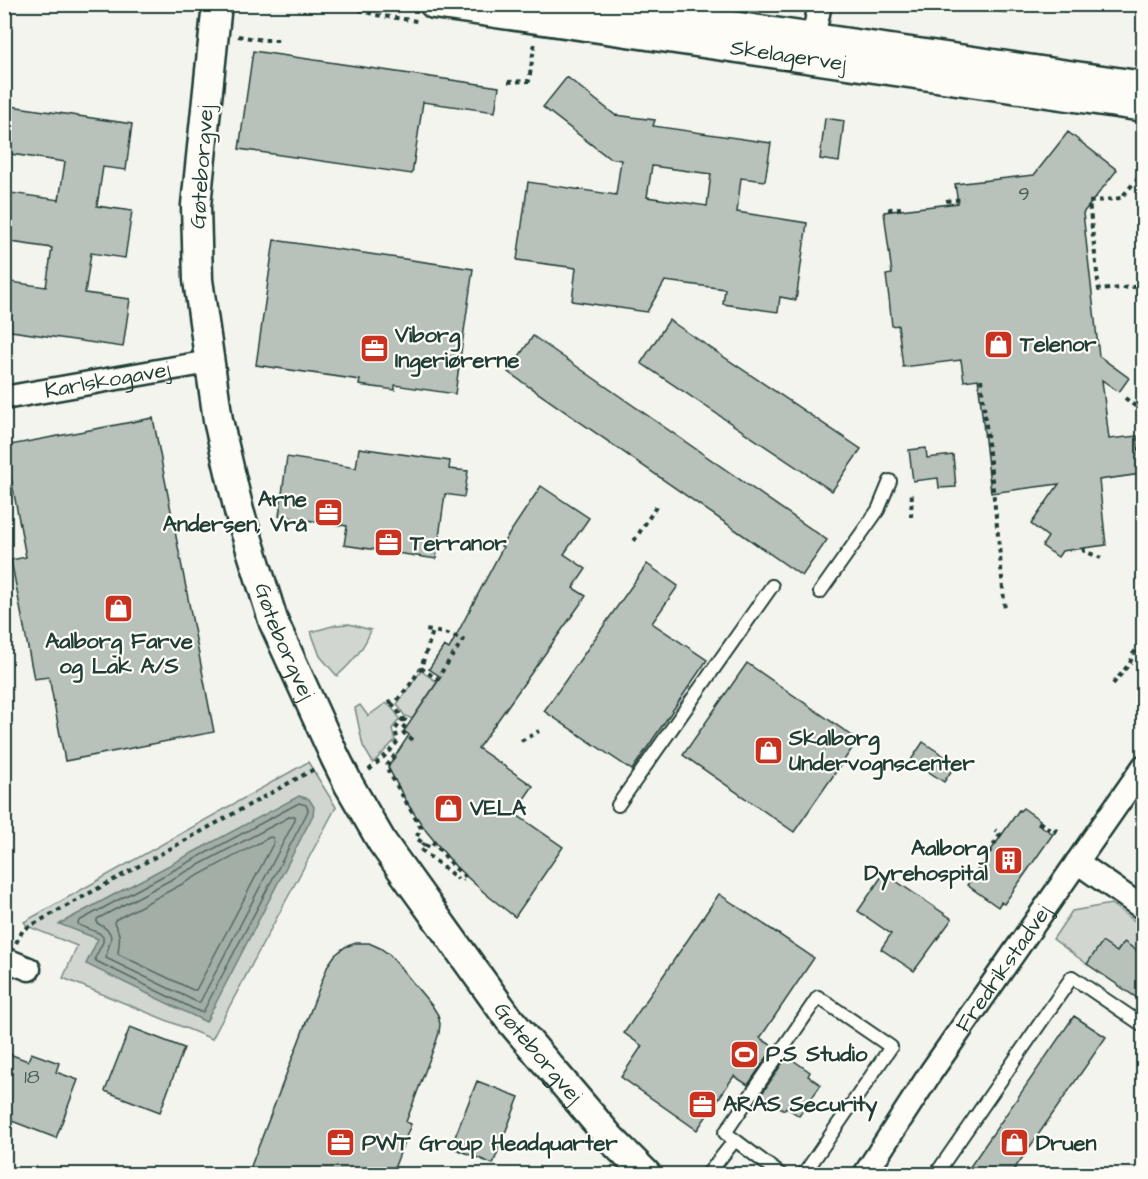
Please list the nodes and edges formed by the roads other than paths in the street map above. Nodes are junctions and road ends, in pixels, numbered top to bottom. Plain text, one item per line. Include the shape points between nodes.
1 (218, 4) edge
2 (434, 4) edge
3 (580, 4) edge
4 (820, 4) edge
5 (811, 49) junction
6 (1143, 86) edge
7 (1143, 107) edge
8 (209, 362) junction
9 (4, 398) edge
10 (890, 481) dead end
11 (772, 586) dead end
12 (820, 592) dead end
13 (1143, 766) edge
14 (618, 805) dead end
15 (1077, 862) junction
16 (1143, 909) edge
17 (6, 960) edge
18 (29, 969) dead end
19 (1143, 1026) edge
20 (735, 1140) junction
21 (646, 1174) edge
22 (708, 1174) edge
23 (780, 1174) edge
24 (804, 1174) edge
25 (865, 1174) edge
26 (936, 1174) edge

1 - 8 street, Gøteborgvej via 196,205 198,280
2 - 5 street, Skelagervej via 539,20
3 - 5 street, Skelagervej
4 - 5 street
5 - 6 street, Skelagervej
5 - 7 street, Skelagervej
8 - 9 street, Karlskogavej
8 - 21 street, Gøteborgvej via 239,511 274,623 349,785 382,842 509,1019 611,1139
10 - 12 lane via 878,510
11 - 14 lane
13 - 15 street, Fredrikstadvej
15 - 16 street
15 - 25 street, Fredrikstadvej via 930,1073
17 - 18 street
19 - 26 lane via 1072,977
20 - 22 lane
20 - 23 lane
20 - 24 lane via 725,1133 818,998 891,1047

